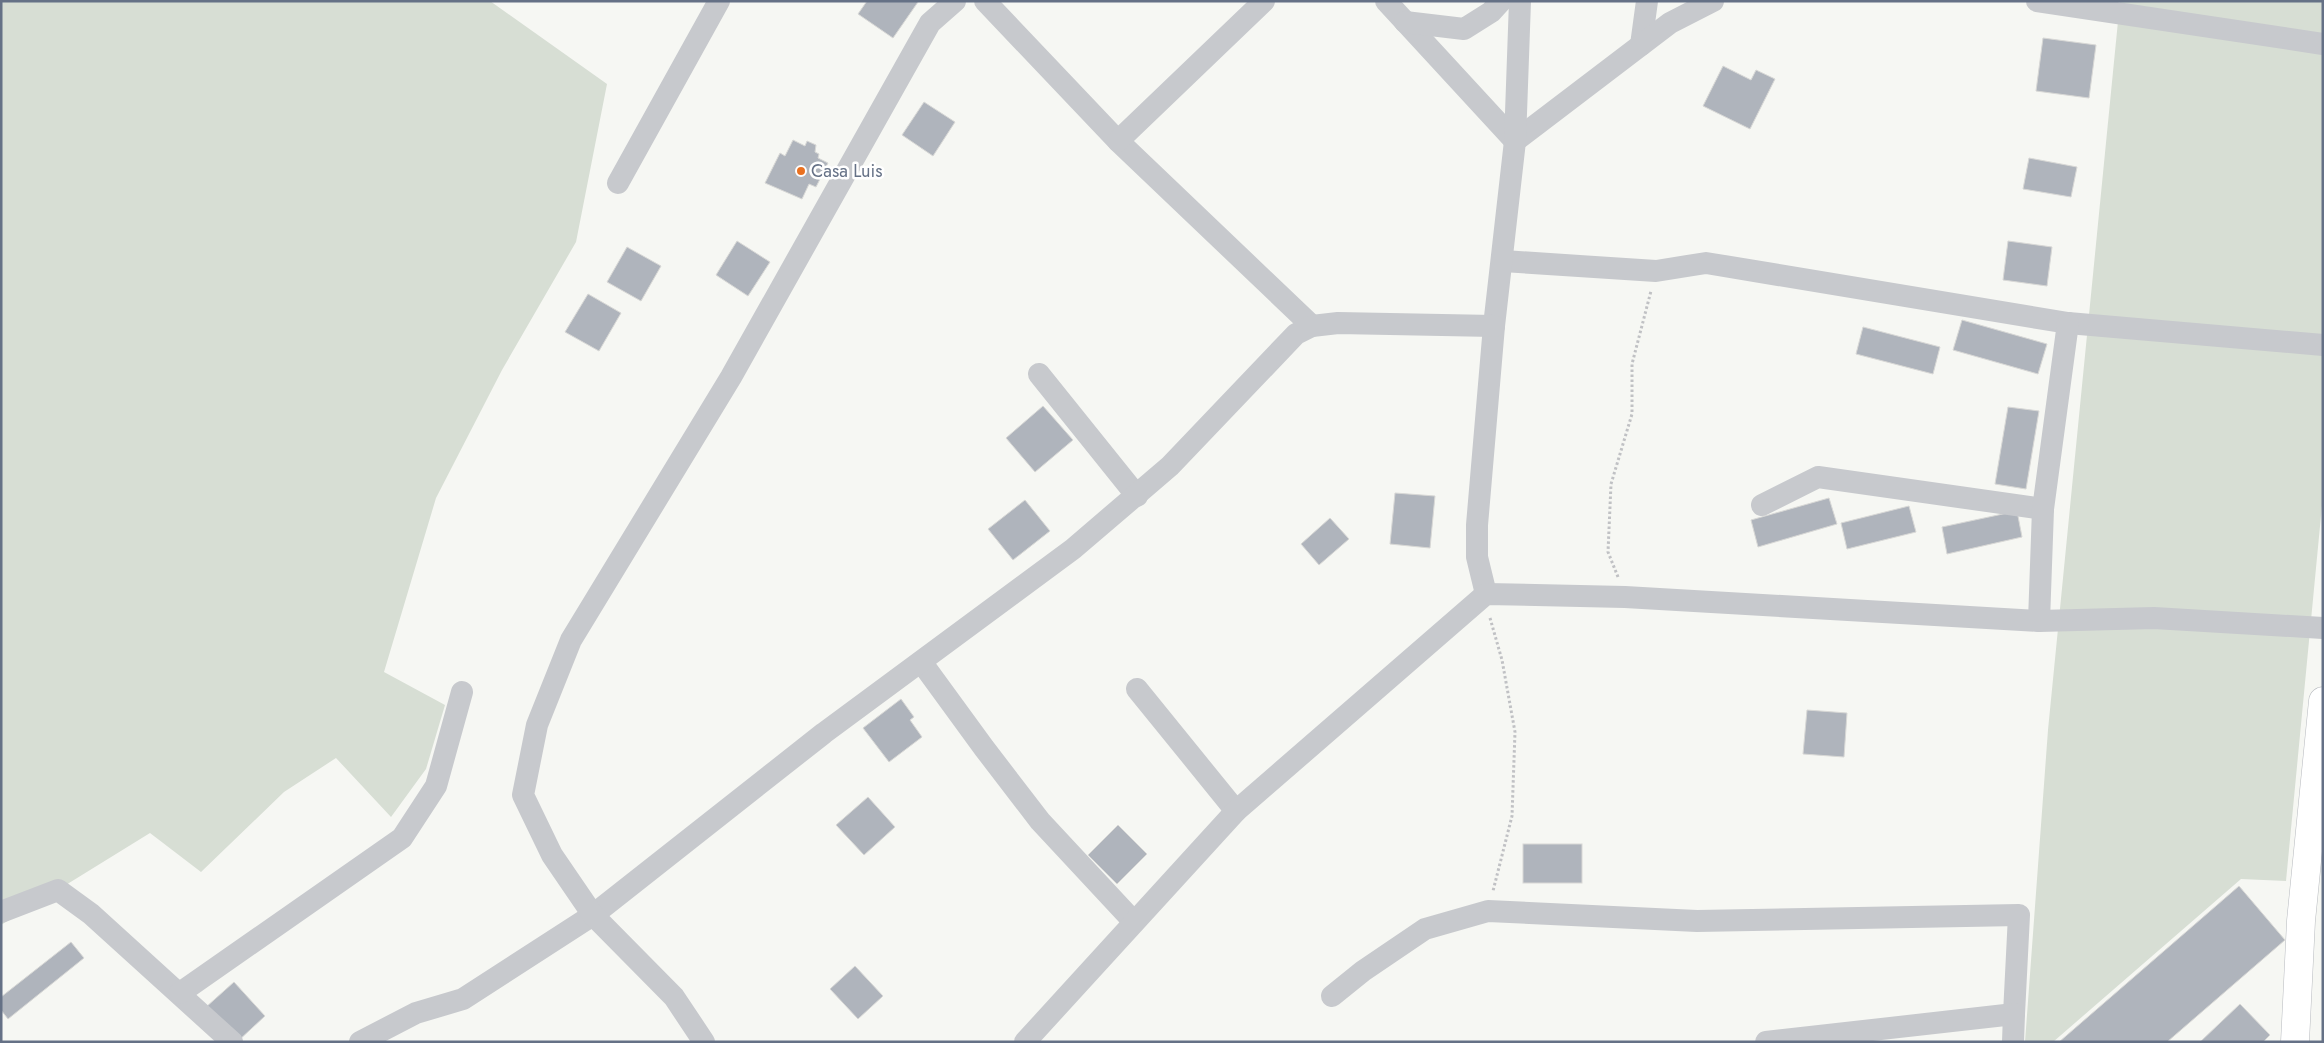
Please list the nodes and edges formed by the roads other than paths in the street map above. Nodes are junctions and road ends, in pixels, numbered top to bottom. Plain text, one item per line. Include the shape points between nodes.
1 (719, 1) edge
2 (955, 1) edge
3 (986, 1) edge
4 (1264, 1) edge
5 (1386, 1) edge
6 (1501, 1) edge
7 (1520, 1) edge
8 (1647, 1) edge
9 (1713, 1) edge
10 (2038, 1) edge
11 (1405, 22) junction
12 (2323, 44) edge
13 (1641, 45) junction
14 (1515, 140) junction
15 (1118, 141) junction
16 (618, 183) dead end
17 (1503, 261) junction
18 (2068, 323) junction
19 (1312, 326) junction
20 (1494, 326) junction
21 (2323, 345) edge
22 (1039, 374) dead end
23 (1137, 496) junction
24 (1762, 505) dead end
25 (2043, 509) junction
26 (1486, 594) junction
27 (2039, 621) junction
28 (2323, 628) edge
29 (922, 663) junction
30 (1137, 689) dead end
31 (462, 692) dead end
32 (2323, 700) edge
33 (1236, 812) junction
34 (1, 912) edge
35 (594, 915) junction
36 (1134, 922) junction
37 (180, 993) junction
38 (1332, 996) dead end
39 (2014, 1014) junction
40 (232, 1042) edge
41 (360, 1042) edge
42 (704, 1042) edge
43 (1025, 1042) edge
44 (1766, 1042) edge
45 (2013, 1042) edge
46 (2294, 1042) edge

1 - 16 street
2 - 35 street via 930,23 731,377 570,640 537,725 523,795 552,855
3 - 15 street
4 - 15 street
5 - 11 street
6 - 11 street via 1491,12 1464,29
7 - 14 street
8 - 13 street
9 - 13 street via 1670,23
10 - 12 street
11 - 14 street
13 - 14 street
14 - 17 street
15 - 19 street
17 - 18 street via 1656,271 1706,263
17 - 20 street
18 - 21 street
18 - 25 street
19 - 20 street via 1338,323
19 - 23 street via 1296,334 1170,466
20 - 26 street via 1477,525 1477,557
22 - 23 street
23 - 29 street via 1073,549
24 - 25 street via 1818,477
25 - 27 street
26 - 27 street via 1625,597
26 - 33 street
27 - 28 street via 2154,618
29 - 35 street via 824,733
29 - 36 street via 1040,821
30 - 33 street
31 - 37 street via 436,786 402,838
32 - 46 main road via 2300,921
33 - 36 street
34 - 37 street via 58,890 91,914
35 - 41 street via 463,999 416,1013
35 - 42 street via 674,997
36 - 43 street
37 - 40 street
38 - 39 street via 1426,929 1488,911 1696,921 2019,915
39 - 44 street
39 - 45 street

